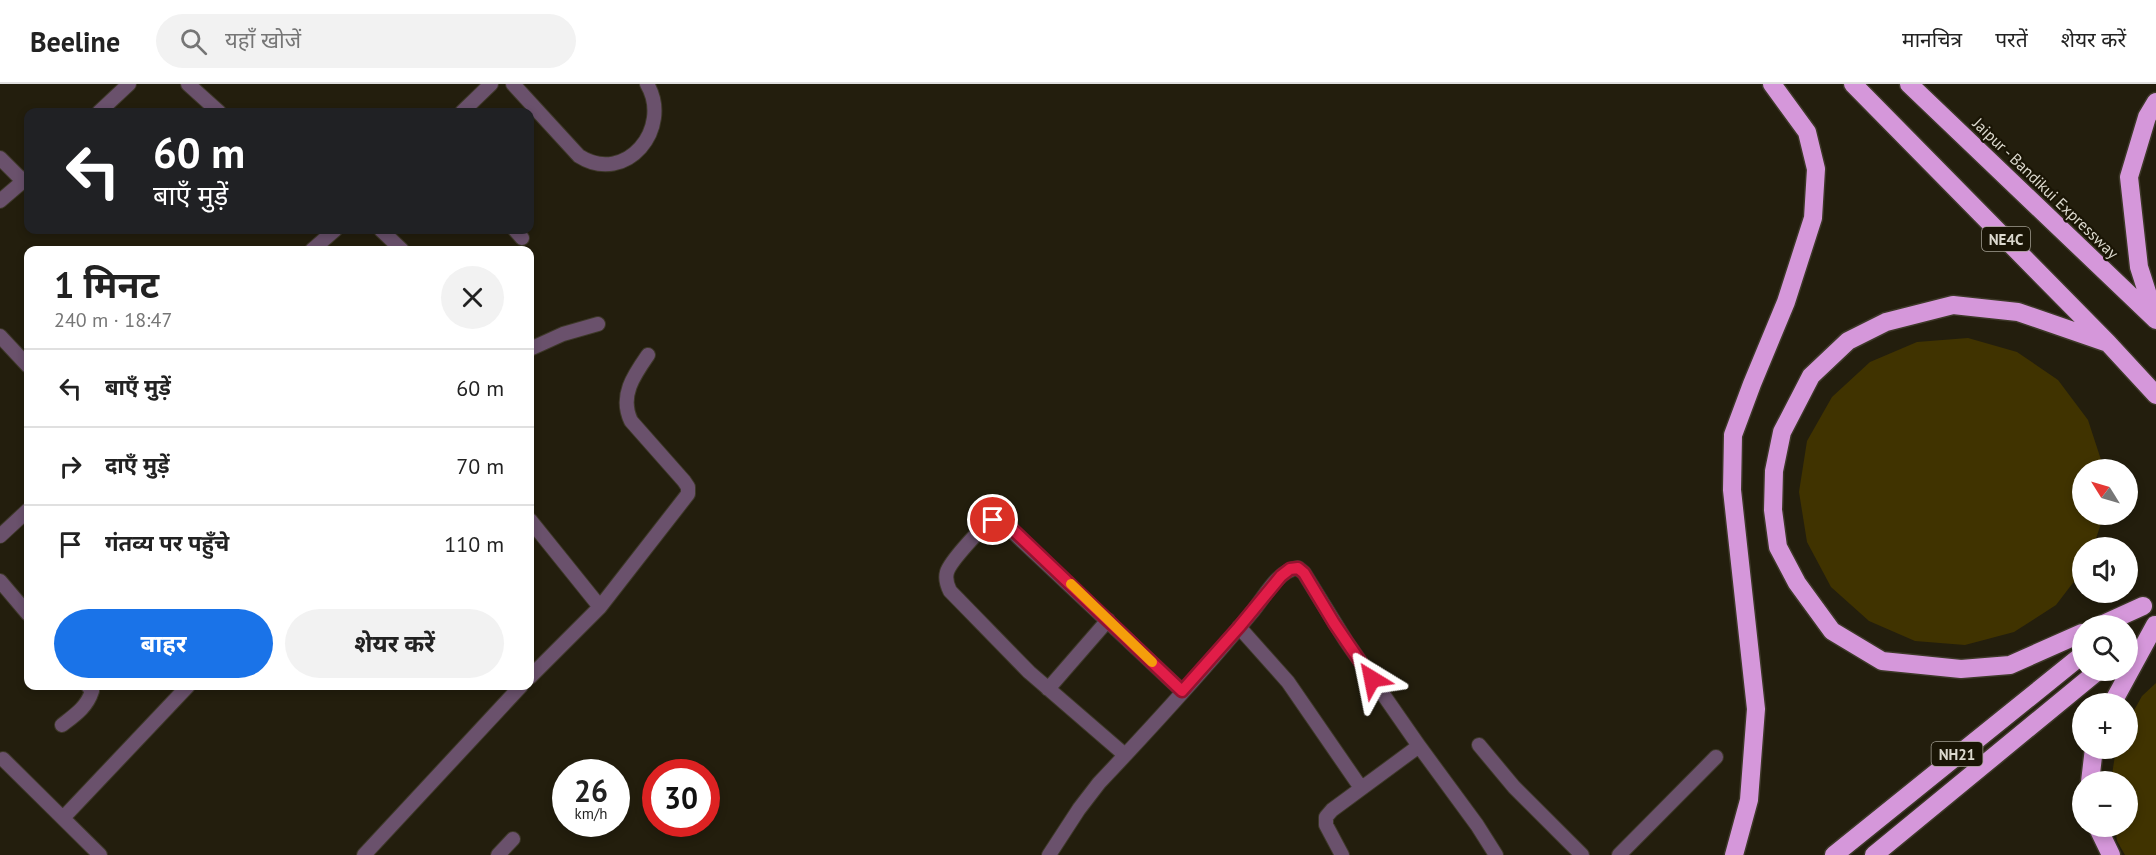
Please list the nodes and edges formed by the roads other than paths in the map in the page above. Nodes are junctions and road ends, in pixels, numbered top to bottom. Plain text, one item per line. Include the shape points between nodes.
1 (129, 84) edge
2 (188, 84) edge
3 (491, 84) edge
4 (513, 84) edge
5 (647, 84) edge
6 (1772, 84) edge
7 (1853, 84) edge
8 (1909, 84) edge
9 (2156, 102) edge
10 (103, 108) edge
11 (215, 108) edge
12 (466, 108) edge
13 (0, 158) edge
14 (24, 177) edge
15 (24, 181) edge
16 (0, 201) edge
17 (331, 234) edge
18 (385, 234) edge
19 (317, 246) edge
20 (398, 246) edge
21 (2156, 320) edge
22 (598, 324) dead end
23 (0, 336) edge
24 (2108, 343) junction
25 (534, 347) edge
26 (648, 355) dead end
27 (24, 362) edge
28 (2156, 395) edge
29 (24, 514) edge
30 (534, 525) edge
31 (0, 536) edge
32 (0, 581) edge
33 (2150, 601) edge
34 (600, 607) junction
35 (24, 609) edge
36 (2121, 615) edge
37 (2133, 615) edge
38 (1108, 620) junction
39 (2155, 625) edge
40 (1239, 627) junction
41 (2072, 637) edge
42 (2138, 639) edge
43 (2072, 663) edge
44 (534, 673) edge
45 (2086, 681) edge
46 (1048, 689) junction
47 (91, 690) edge
48 (184, 690) edge
49 (513, 690) edge
50 (1182, 691) junction
51 (2118, 693) edge
52 (62, 725) dead end
53 (1479, 745) dead end
54 (1419, 746) junction
55 (1125, 755) junction
56 (1716, 757) dead end
57 (1, 758) edge
58 (1361, 788) junction
59 (63, 818) junction
60 (2102, 837) edge
61 (513, 840) dead end
62 (100, 855) edge
63 (364, 855) edge
64 (498, 855) edge
65 (1049, 855) edge
66 (1342, 855) edge
67 (1496, 855) edge
68 (1582, 855) edge
69 (1619, 855) edge
70 (1734, 855) edge
71 (1834, 855) edge
72 (1874, 855) edge
73 (2111, 855) edge

1 - 10 street
2 - 11 street
3 - 12 street
4 - 5 street via 579,156 590,163 609,165 626,161 653,129 654,108
6 - 70 highway via 1807,132 1816,169 1814,218 1786,302 1733,435 1732,490 1756,710 1749,800
7 - 24 highway, NE4C
8 - 21 highway, Jaipur - Bandikui Expressway / NE4C
9 - 21 highway via 2147,117 2129,177 2139,267
13 - 14 street
15 - 16 street
17 - 19 street
18 - 20 street
22 - 25 street
23 - 27 street
24 - 28 highway, NE4C
24 - 41 highway via 2018,312 1953,305 1886,322 1848,341 1811,376 1782,432 1774,471 1773,510 1778,547 1797,583 1832,631 1882,661 1961,669 2010,665
26 - 34 street via 629,383 627,412 684,481 688,494
29 - 31 street
30 - 34 street
32 - 35 street
33 - 36 highway
33 - 37 highway
34 - 44 street
38 - 46 street
38 - 46 street via 1000,520 986,526 951,564 946,573 950,591
38 - 50 street
39 - 42 highway
39 - 51 highway
40 - 50 street
40 - 54 street via 1281,576 1298,568
40 - 58 street via 1288,682
43 - 71 highway, NH21
45 - 72 highway, NH21
46 - 55 street
47 - 52 street via 90,700
48 - 59 street
49 - 63 street
50 - 55 street
53 - 68 street
54 - 58 street
54 - 67 street
55 - 65 street via 1086,800
56 - 69 street
57 - 59 street
58 - 66 street via 1326,817 1326,825
59 - 62 street
60 - 73 highway
61 - 64 street

